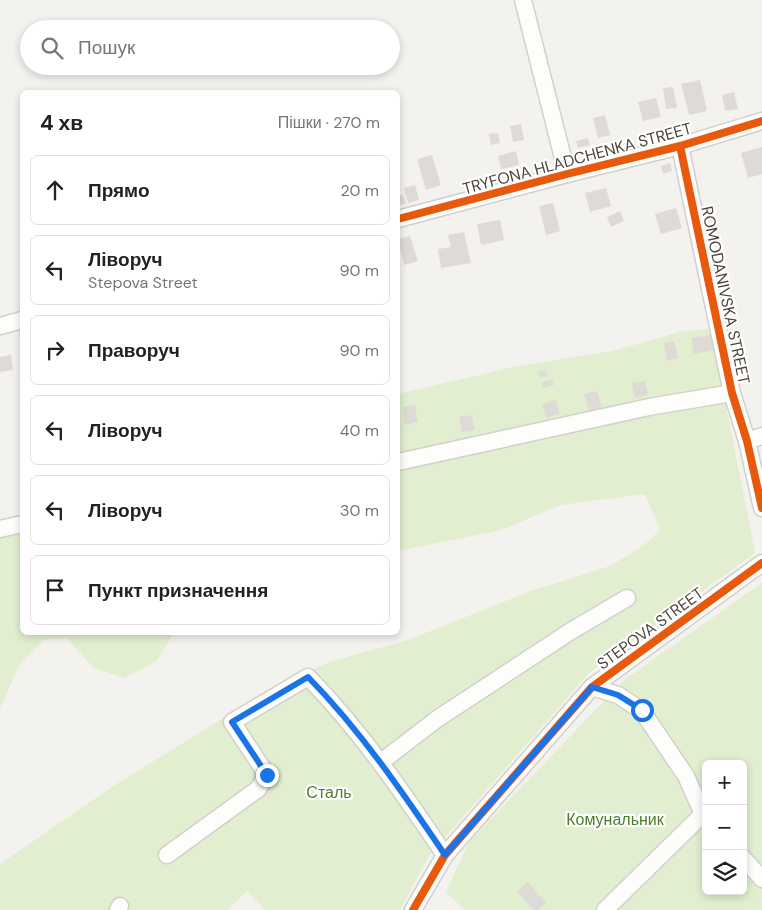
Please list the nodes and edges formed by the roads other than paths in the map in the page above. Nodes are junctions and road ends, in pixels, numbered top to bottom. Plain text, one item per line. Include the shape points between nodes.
1 (523, 0) edge
2 (762, 121) edge
3 (680, 146) junction
4 (566, 174) junction
5 (400, 218) edge
6 (20, 321) edge
7 (0, 326) edge
8 (732, 394) junction
9 (755, 439) edge
10 (400, 462) edge
11 (762, 508) edge
12 (20, 524) edge
13 (0, 529) edge
14 (762, 563) edge
15 (627, 598) dead end
16 (592, 687) junction
17 (381, 762) junction
18 (702, 812) edge
19 (702, 818) edge
20 (166, 855) dead end
21 (445, 855) junction
22 (747, 862) edge
23 (762, 879) edge
24 (413, 910) edge
25 (604, 910) edge

1 - 4 street
2 - 3 street, TRYFONA HLADCHENKA STREET
3 - 4 street, TRYFONA HLADCHENKA STREET
3 - 8 street, ROMODANIVSKA STREET
4 - 5 street, TRYFONA HLADCHENKA STREET
6 - 7 street
8 - 9 street, ROMODANIVSKA STREET
8 - 10 street via 649,407
9 - 11 street, ROMODANIVSKA STREET
12 - 13 street
14 - 16 street, STEPOVA STREET
15 - 17 street via 437,719
16 - 18 street via 618,695 642,710 686,776
16 - 21 street, STEPOVA STREET
17 - 20 street via 308,677 232,722 267,775 258,789
17 - 21 street
19 - 25 street
21 - 24 street, STEPOVA STREET
22 - 23 street

